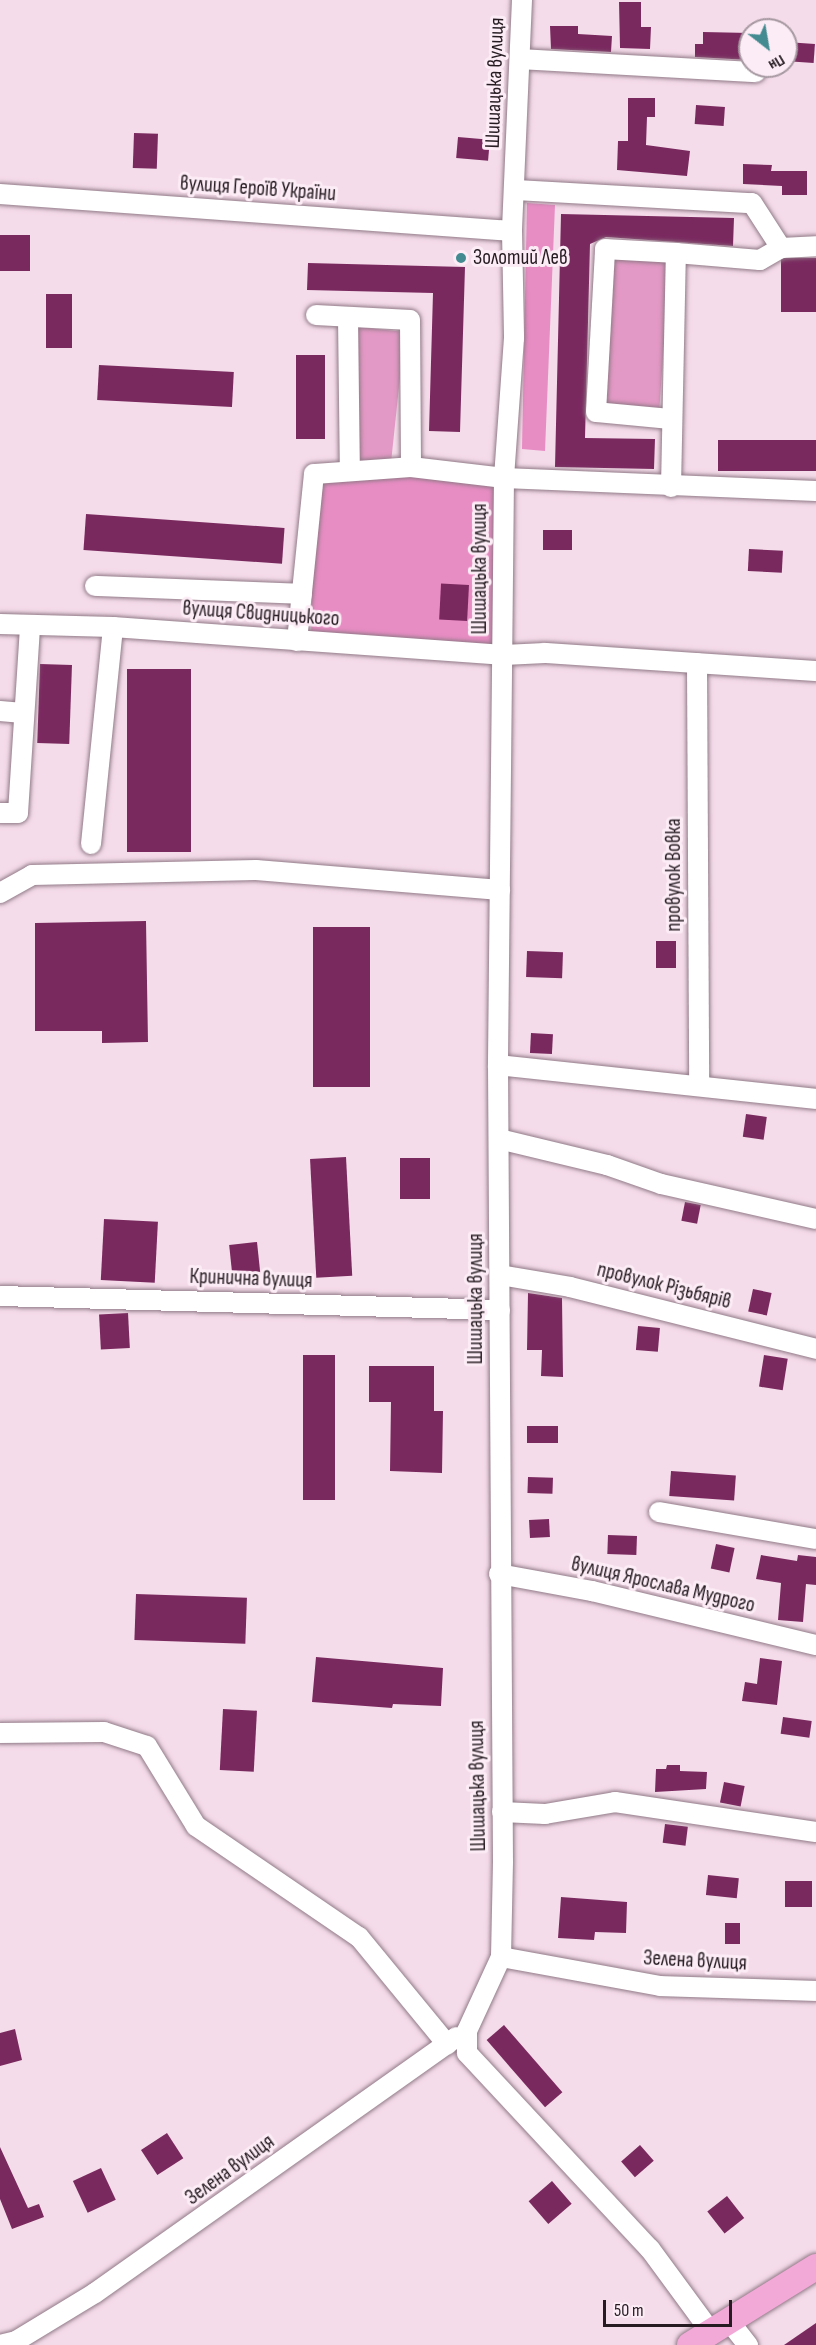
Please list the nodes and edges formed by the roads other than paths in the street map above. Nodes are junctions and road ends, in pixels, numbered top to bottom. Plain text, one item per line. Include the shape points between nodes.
1 (522, 0) edge
2 (520, 58) junction
3 (738, 71) edge
4 (516, 190) junction
5 (0, 194) edge
6 (512, 231) junction
7 (816, 246) edge
8 (781, 248) junction
9 (676, 253) junction
10 (316, 315) dead end
11 (348, 317) junction
12 (672, 419) junction
13 (411, 467) junction
14 (350, 471) junction
15 (504, 478) junction
16 (671, 487) junction
17 (816, 491) edge
18 (95, 586) dead end
19 (302, 594) junction
20 (0, 624) edge
21 (30, 627) junction
22 (113, 627) junction
23 (297, 640) junction
24 (511, 655) junction
25 (697, 663) junction
26 (816, 672) edge
27 (0, 711) edge
28 (23, 713) junction
29 (0, 813) edge
30 (91, 844) dead end
31 (500, 890) junction
32 (0, 893) edge
33 (498, 1065) junction
34 (699, 1086) junction
35 (816, 1099) edge
36 (499, 1139) junction
37 (816, 1219) edge
38 (500, 1275) junction
39 (0, 1296) edge
40 (500, 1310) junction
41 (816, 1348) edge
42 (658, 1512) dead end
43 (816, 1539) edge
44 (499, 1574) junction
45 (816, 1645) edge
46 (0, 1733) edge
47 (502, 1812) junction
48 (816, 1832) edge
49 (501, 1957) junction
50 (816, 1990) edge
51 (467, 2031) junction
52 (447, 2044) junction
53 (816, 2267) edge
54 (710, 2333) edge
55 (5, 2341) edge
56 (748, 2345) edge

1 - 2 street, Шишацька вулиця
2 - 3 street
2 - 4 street, Шишацька вулиця
4 - 6 street, Шишацька вулиця
4 - 8 street via 752,203
5 - 6 street, вулиця Героїв України
6 - 15 street, Шишацька вулиця via 514,338
7 - 8 street
8 - 9 street via 760,260
9 - 12 street
9 - 12 street via 605,249 596,412
10 - 11 street
11 - 13 street via 410,320
11 - 14 street
12 - 16 street
13 - 14 street
13 - 15 street
14 - 19 street via 314,474
15 - 16 street
15 - 24 street, Шишацька вулиця
16 - 17 street
18 - 19 street
19 - 23 street
20 - 21 street, вулиця Свидницького
21 - 22 street, вулиця Свидницького
21 - 28 street
22 - 23 street, вулиця Свидницького
22 - 30 street
23 - 24 street, вулиця Свидницького
24 - 25 street, вулиця Свидницького via 545,652
24 - 31 street, Шишацька вулиця
25 - 26 street, вулиця Свидницького
25 - 34 street, провулок Вовка
27 - 28 street
28 - 29 street via 18,813
31 - 32 street via 256,870 32,875
31 - 33 street, Шишацька вулиця
33 - 34 street
33 - 36 street, Шишацька вулиця
34 - 35 street
36 - 37 street via 607,1165 661,1184
36 - 38 street, Шишацька вулиця
38 - 40 street, Шишацька вулиця
38 - 41 street, провулок Різьбярів via 570,1287
39 - 40 street, Кринична вулиця
40 - 44 street, Шишацька вулиця
42 - 43 street
44 - 45 street, вулиця Ярослава Мудрого
44 - 47 street, Шишацька вулиця
46 - 52 street via 104,1732 147,1746 196,1826 359,1937
47 - 48 street via 545,1814 615,1803
47 - 49 street, Шишацька вулиця
49 - 50 street, Зелена вулиця via 660,1986
49 - 51 street, Шишацька вулиця
51 - 52 street, Зелена вулиця
51 - 54 street via 467,2053 650,2249
52 - 55 street, Зелена вулиця via 210,2215
53 - 54 main road
54 - 56 street

